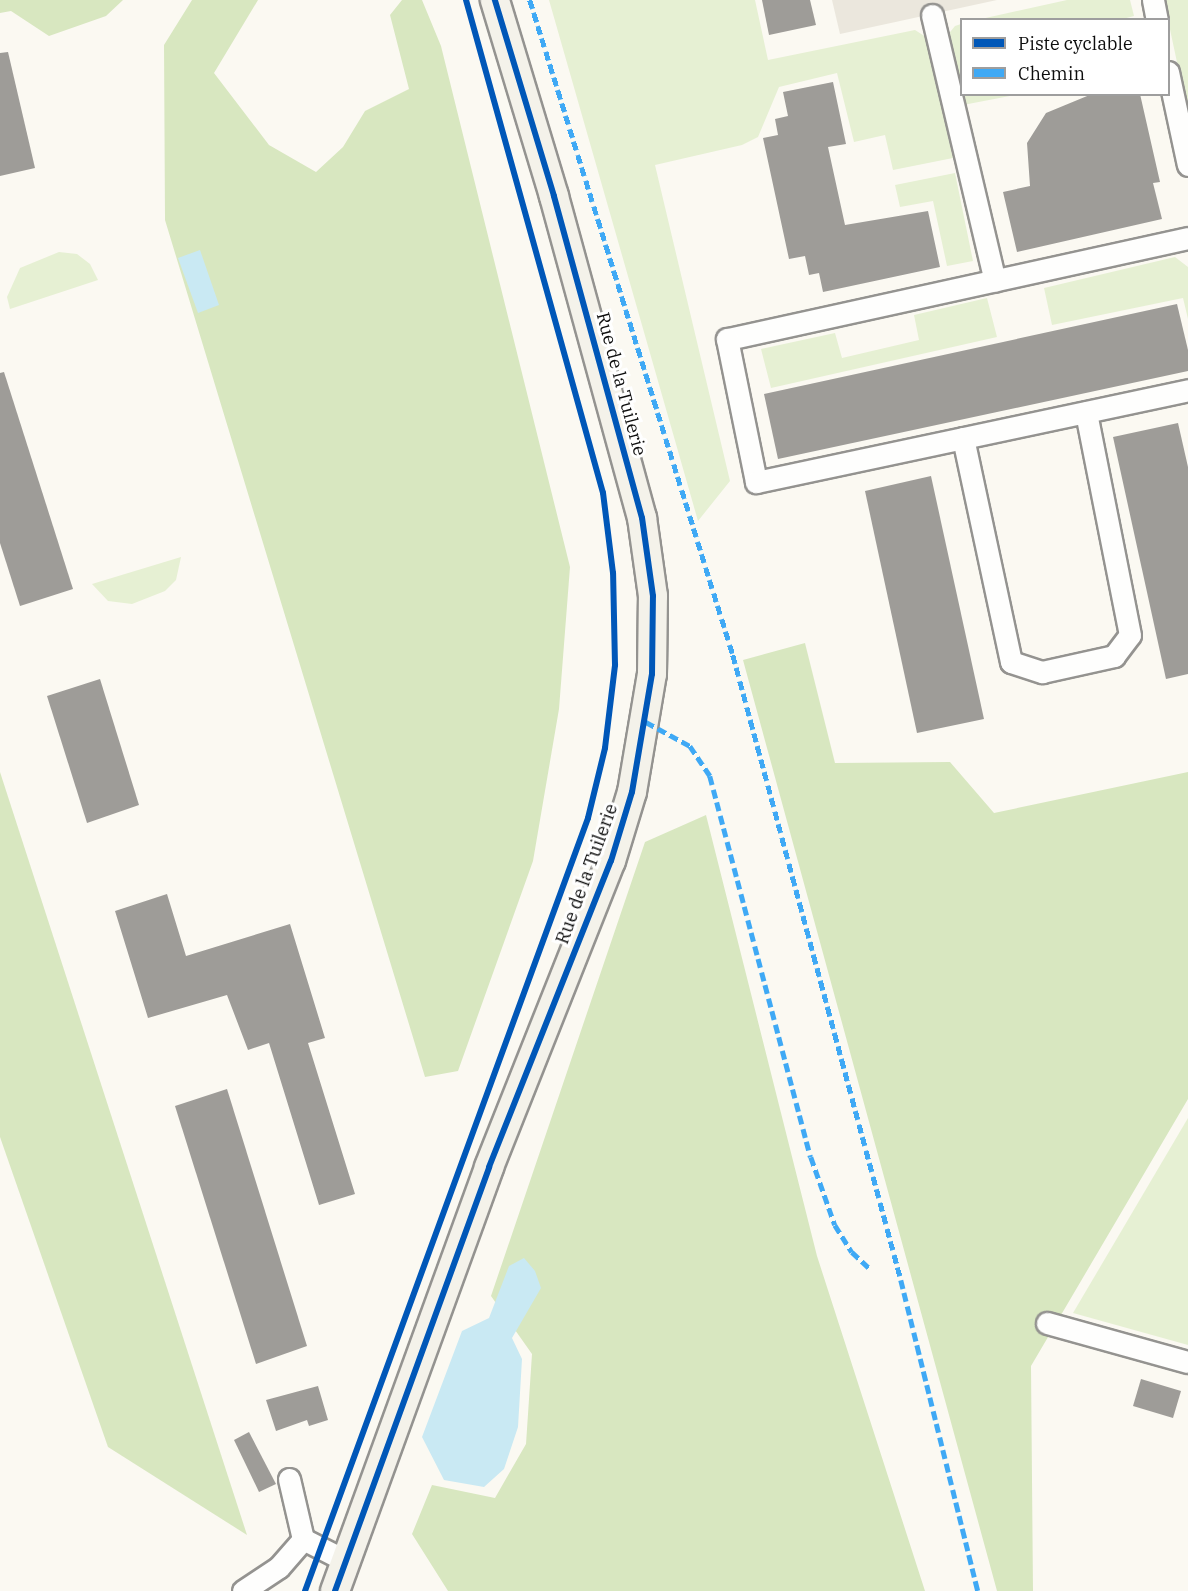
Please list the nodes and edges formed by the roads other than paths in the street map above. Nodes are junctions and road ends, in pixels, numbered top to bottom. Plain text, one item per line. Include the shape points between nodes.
1 (495, 0) edge
2 (1153, 0) edge
3 (932, 15) dead end
4 (1158, 18) edge
5 (1170, 81) edge
6 (1188, 165) edge
7 (1188, 238) edge
8 (995, 281) junction
9 (1188, 390) edge
10 (1086, 412) junction
11 (963, 438) junction
12 (1047, 1323) dead end
13 (1188, 1362) edge
14 (289, 1479) dead end
15 (303, 1539) junction
16 (344, 1560) junction
17 (243, 1591) edge
18 (335, 1591) edge

1 - 16 street, Rue de la Tuilerie via 554,196 642,518 653,596 652,674 632,792 611,861 489,1167
2 - 4 street
3 - 8 street
5 - 6 street
7 - 8 street
8 - 11 street via 727,339 756,482
9 - 10 street
10 - 11 street
10 - 11 street via 1130,635 1114,656 1053,670 1042,672 1011,662
12 - 13 street
14 - 15 street
15 - 16 street
15 - 17 street via 279,1568
16 - 18 street, Rue de la Tuilerie

